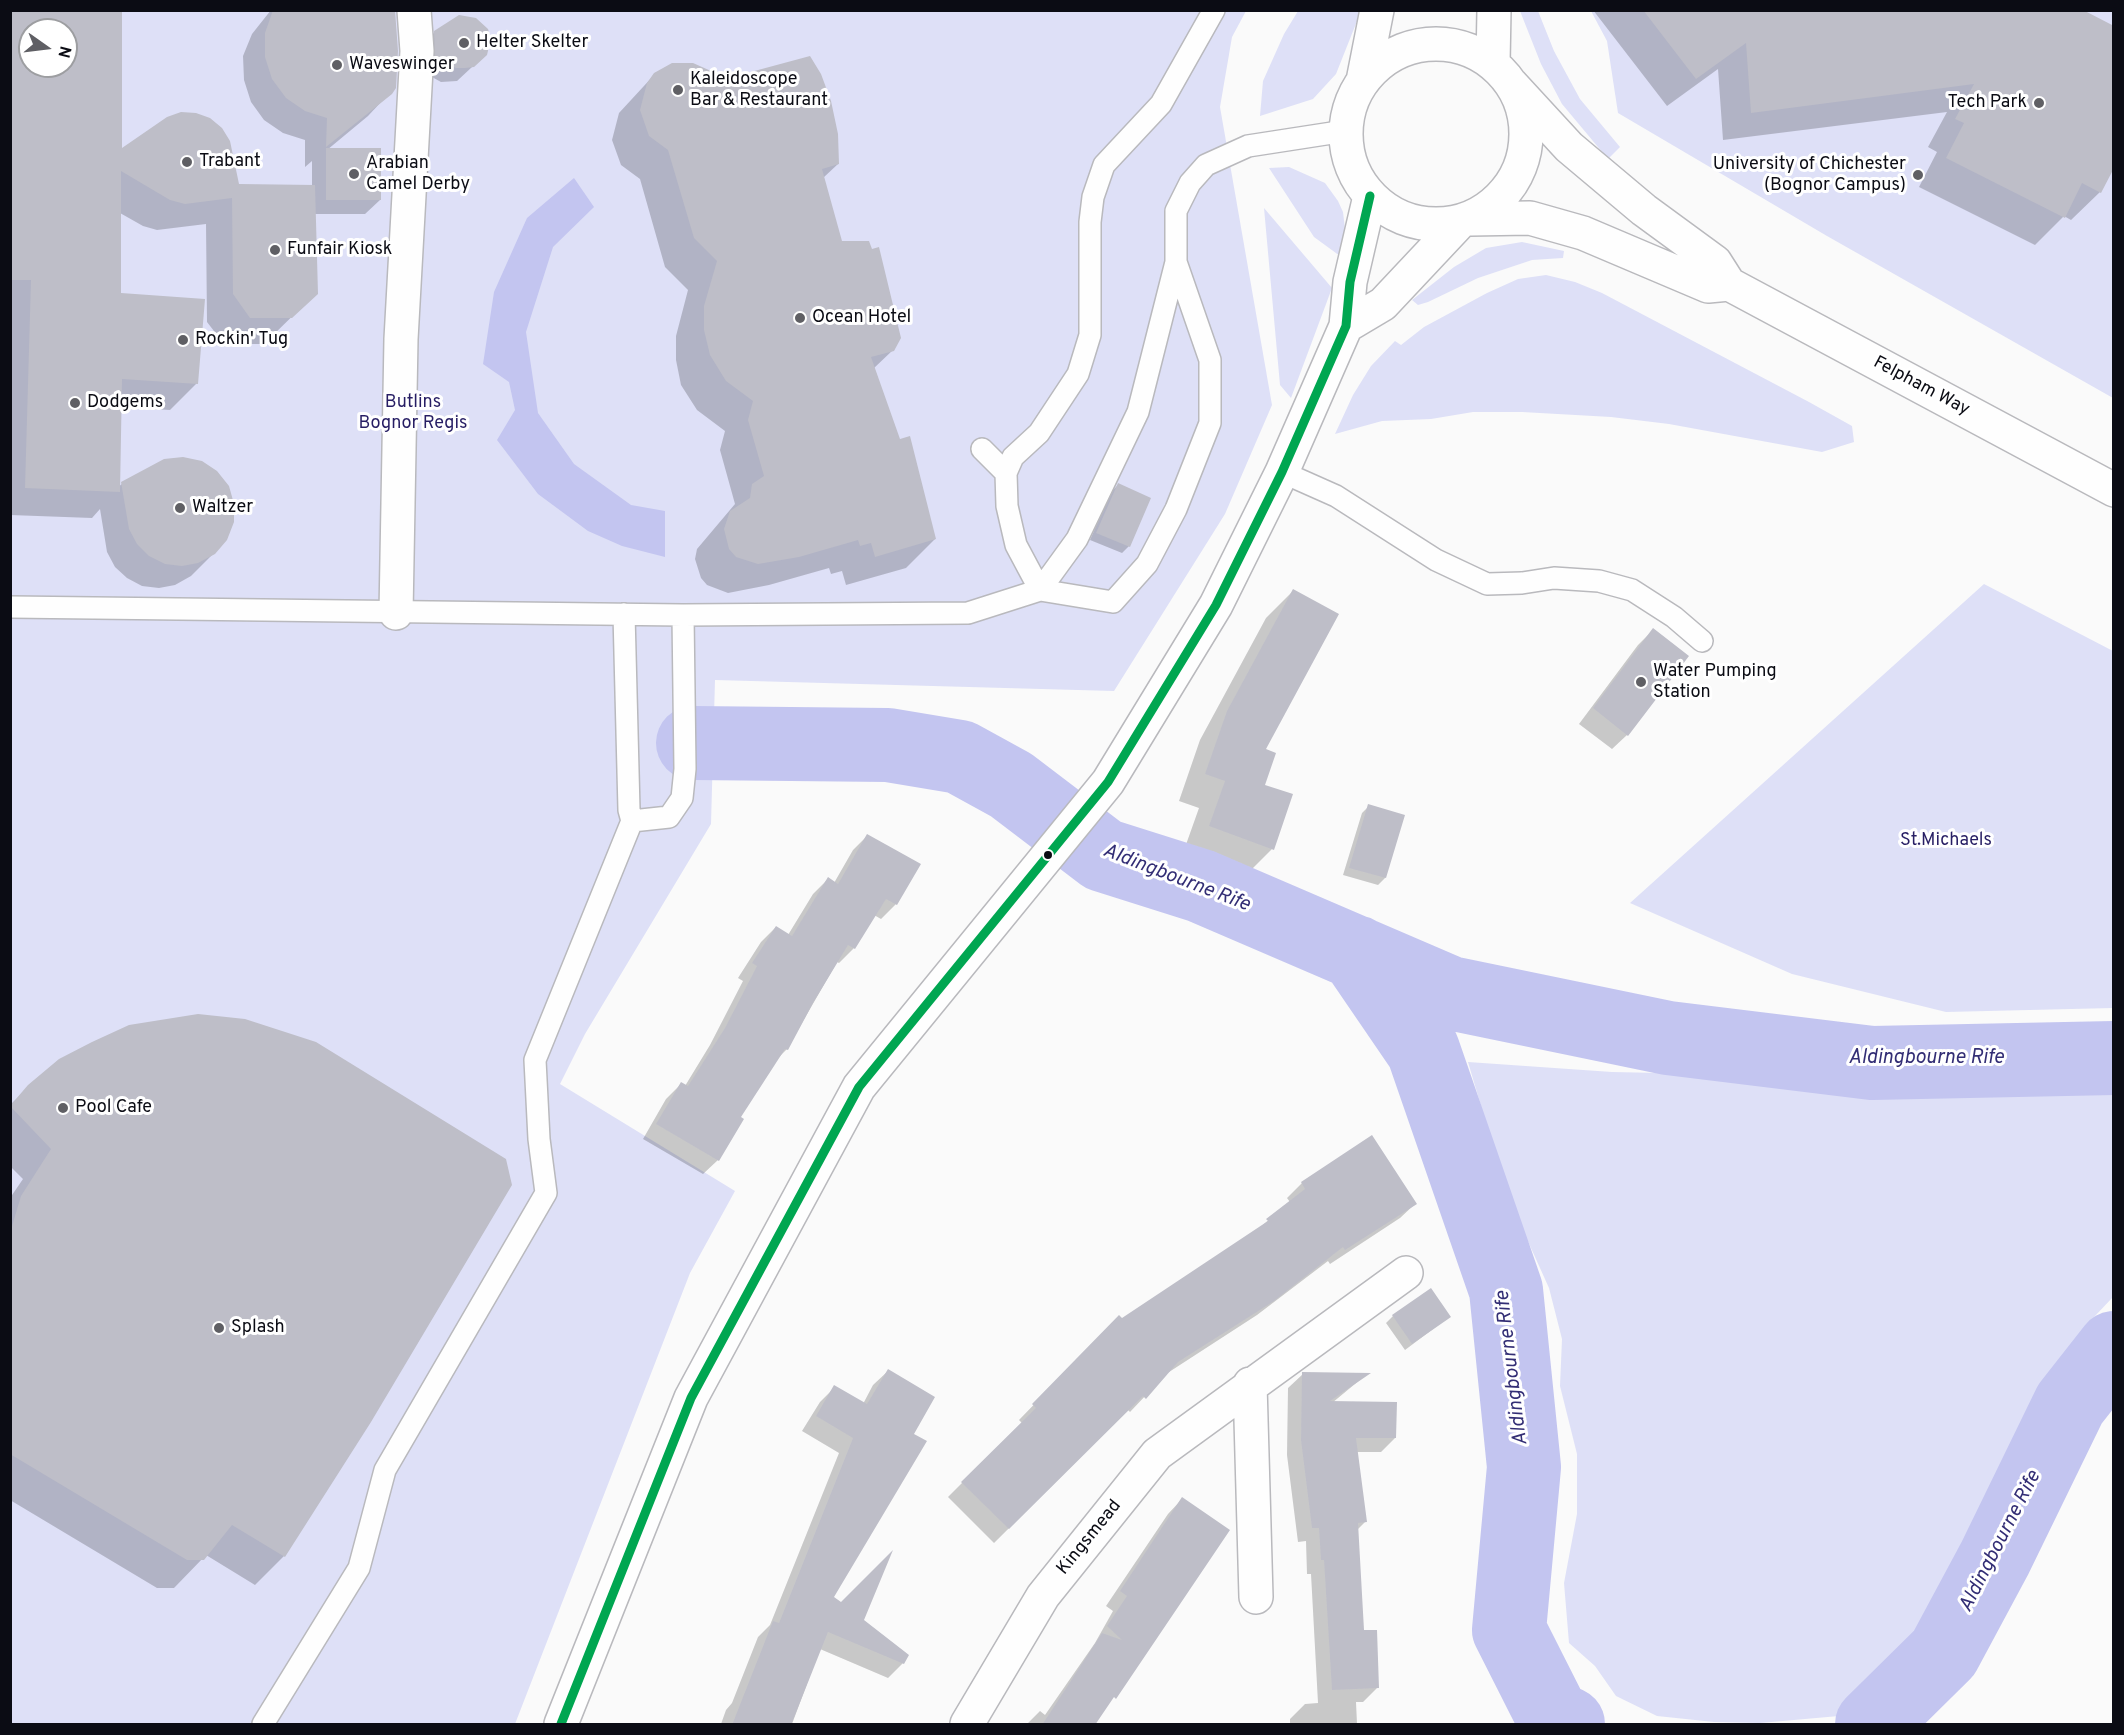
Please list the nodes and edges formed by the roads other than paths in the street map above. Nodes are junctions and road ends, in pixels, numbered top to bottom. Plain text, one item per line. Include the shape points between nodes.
1 (414, 10) edge
2 (1214, 10) edge
3 (1377, 10) edge
4 (1494, 10) edge
5 (1502, 74) junction
6 (1363, 81) junction
7 (1345, 131) junction
8 (1370, 196) junction
9 (1466, 220) junction
10 (1176, 262) junction
11 (1729, 284) junction
12 (1346, 326) junction
13 (982, 449) dead end
14 (1006, 472) junction
15 (1282, 472) junction
16 (2114, 490) edge
17 (1040, 590) junction
18 (10, 607) edge
19 (396, 612) junction
20 (624, 614) junction
21 (683, 615) junction
22 (1702, 641) dead end
23 (632, 821) junction
24 (1406, 1273) dead end
25 (1250, 1384) junction
26 (1256, 1597) dead end
27 (263, 1725) edge
28 (561, 1725) edge
29 (967, 1725) edge

1 - 19 street via 417,51 401,339
2 - 14 lane via 1161,104 1104,165 1089,222 1090,334 1078,374 1039,433 1013,457
3 - 6 street
4 - 5 street
5 - 6 street via 1460,46 1432,43 1404,49
5 - 9 street via 1524,116 1523,157 1504,193
5 - 11 street, Felpham Way via 1569,147 1644,210 1715,262
6 - 7 street
7 - 8 street via 1350,162
7 - 10 lane via 1248,146 1206,165 1190,183 1176,211
8 - 9 street via 1389,212 1415,222 1442,224
8 - 12 street via 1350,282
9 - 11 street, Felpham Way via 1530,218 1582,233 1708,285
9 - 12 street via 1383,304
10 - 17 lane via 1138,412 1077,539
10 - 17 lane via 1210,360 1210,423 1176,509 1146,564 1113,602
11 - 16 street, Felpham Way
12 - 15 street
13 - 14 lane
14 - 17 lane via 1007,506 1016,546
15 - 22 lane via 1336,495 1436,560 1487,584 1554,578 1599,580 1632,590
15 - 28 street via 1216,605 1108,782 859,1087 692,1398
17 - 21 lane via 968,613
18 - 19 lane
19 - 20 lane
20 - 21 lane
20 - 23 lane
21 - 23 lane via 682,798 669,817
23 - 27 lane via 536,1060 546,1193 385,1470 359,1568
24 - 25 street, Kingsmead
25 - 26 street
25 - 29 street, Kingsmead via 1157,1454 1043,1596

